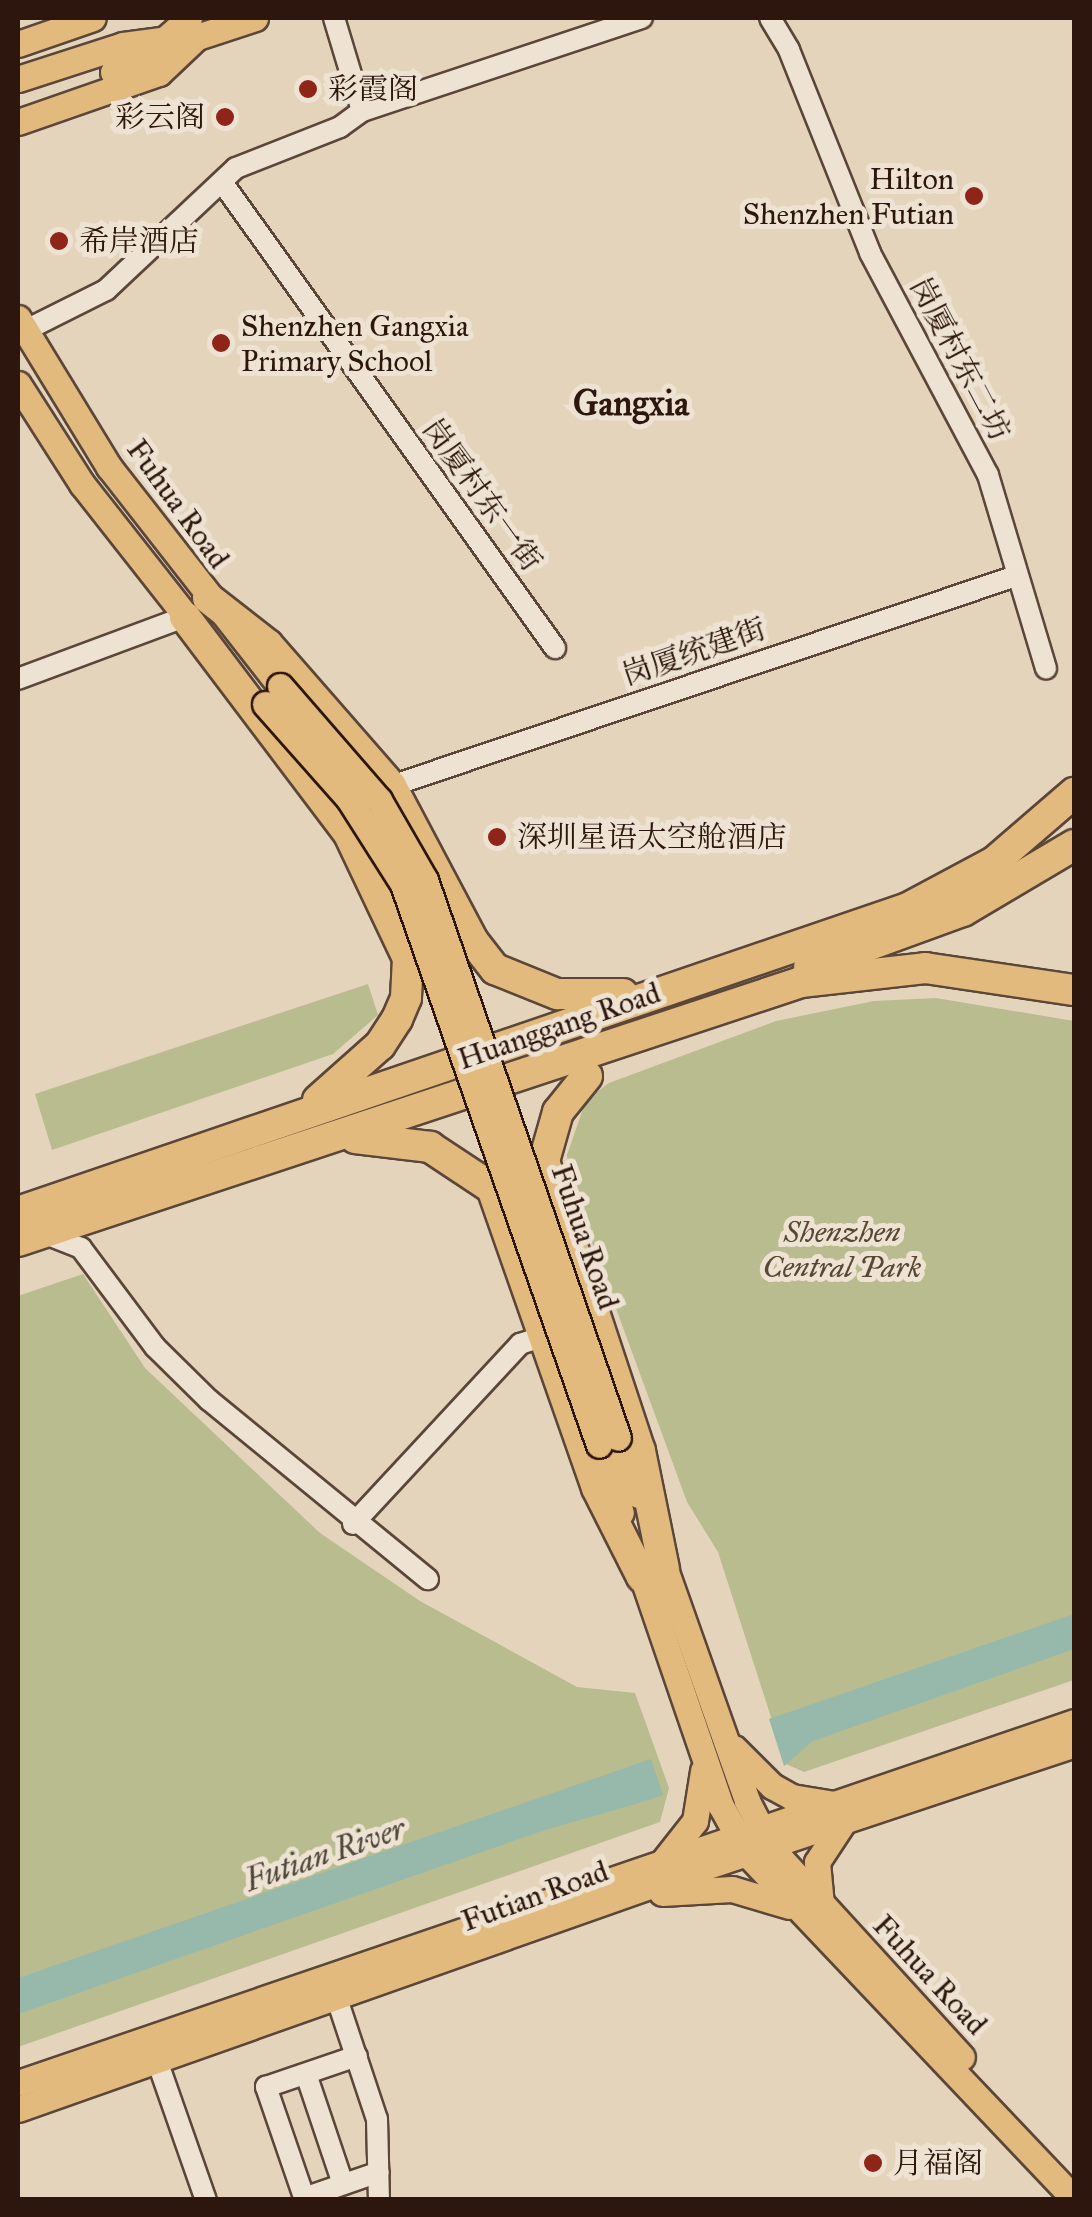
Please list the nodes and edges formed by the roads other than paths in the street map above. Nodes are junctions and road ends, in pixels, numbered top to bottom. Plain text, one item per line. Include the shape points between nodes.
1 (93, 18) edge
2 (255, 18) edge
3 (334, 18) edge
4 (642, 18) edge
5 (770, 18) edge
6 (193, 27) edge
7 (165, 39) junction
8 (18, 44) edge
9 (18, 79) edge
10 (18, 106) edge
11 (362, 110) junction
12 (18, 122) edge
13 (222, 182) junction
14 (21, 324) edge
15 (18, 384) edge
16 (1016, 576) junction
17 (196, 608) junction
18 (555, 648) dead end
19 (1046, 668) dead end
20 (18, 678) edge
21 (391, 786) junction
22 (1074, 794) edge
23 (1074, 845) edge
24 (463, 921) junction
25 (404, 943) junction
26 (1067, 989) edge
27 (661, 991) junction
28 (763, 992) junction
29 (680, 1019) junction
30 (651, 1056) dead end
31 (587, 1076) dead end
32 (299, 1115) junction
33 (332, 1139) junction
34 (555, 1195) junction
35 (501, 1209) junction
36 (18, 1212) edge
37 (29, 1237) edge
38 (544, 1336) junction
39 (353, 1524) junction
40 (653, 1573) junction
41 (428, 1579) dead end
42 (1074, 1722) edge
43 (722, 1729) junction
44 (1074, 1744) edge
45 (703, 1753) junction
46 (849, 1812) junction
47 (755, 1843) junction
48 (665, 1859) junction
49 (627, 1897) junction
50 (812, 1911) junction
51 (337, 1999) junction
52 (153, 2048) junction
53 (357, 2056) junction
54 (306, 2074) junction
55 (18, 2083) edge
56 (18, 2109) edge
57 (378, 2172) junction
58 (1074, 2177) edge
59 (343, 2184) junction
60 (304, 2199) edge
61 (206, 2200) edge
62 (379, 2200) edge
63 (1074, 2200) edge

1 - 8 main road
2 - 6 main road
3 - 11 street
4 - 11 street
5 - 16 street, 岗厦村东二坊 via 790,50 870,253 993,495
6 - 7 main road
6 - 12 main road via 159,73
7 - 9 main road via 123,45
7 - 10 main road via 138,63
11 - 13 street via 340,127 236,168
13 - 14 street via 106,290
13 - 18 street, 岗厦村东一街
14 - 17 main road, Fuhua Road
15 - 17 main road, Fuhua Road via 82,484
16 - 19 street, 岗厦村东二坊
16 - 21 street, 岗厦统建街
17 - 20 street
17 - 21 highway via 268,645
17 - 25 highway via 349,834
17 - 40 main road, Fuhua Road, bridge via 272,695 379,800 425,880
21 - 24 highway
22 - 27 highway, Huanggang Road via 1010,849 908,908
23 - 28 highway via 962,911 834,956
24 - 25 highway via 463,940 444,960 425,961
24 - 27 highway via 482,956 524,986 576,996
25 - 32 highway via 410,976 397,1019 353,1072
26 - 28 highway, Huanggang Road via 925,968 850,973
27 - 32 highway, Huanggang Road
28 - 29 highway, Huanggang Road
29 - 30 highway
29 - 33 highway, Huanggang Road
31 - 34 highway via 566,1098 545,1146
32 - 36 highway, Huanggang Road
33 - 35 highway via 396,1141 451,1155 492,1188
33 - 37 highway, Huanggang Road
34 - 35 highway via 542,1183 524,1182 508,1192
34 - 40 highway via 640,1450
35 - 38 highway
37 - 39 street via 82,1248 155,1347
38 - 39 street via 520,1344
38 - 40 highway via 597,1488
39 - 41 street
40 - 43 main road, Fuhua Road
40 - 45 main road, Fuhua Road
42 - 46 main road, Futian Road
43 - 46 main road via 756,1772 782,1792
43 - 47 main road, Fuhua Road
44 - 46 main road, Futian Road
45 - 47 main road, Fuhua Road
45 - 48 main road via 695,1821
46 - 47 main road, Futian Road
46 - 50 main road via 818,1862
47 - 48 main road, Futian Road
47 - 49 main road, Futian Road
47 - 50 main road, Fuhua Road
48 - 52 main road, Futian Road
49 - 50 main road via 732,1889
49 - 51 main road, Futian Road
50 - 58 main road, Fuhua Road
50 - 63 main road, Fuhua Road
51 - 52 main road, Futian Road
51 - 53 street
52 - 55 main road, Futian Road
52 - 56 main road, Futian Road
52 - 61 street
53 - 54 street
53 - 57 street via 378,2119
54 - 59 street
54 - 60 street via 266,2087
57 - 59 street
57 - 62 street
59 - 60 street

